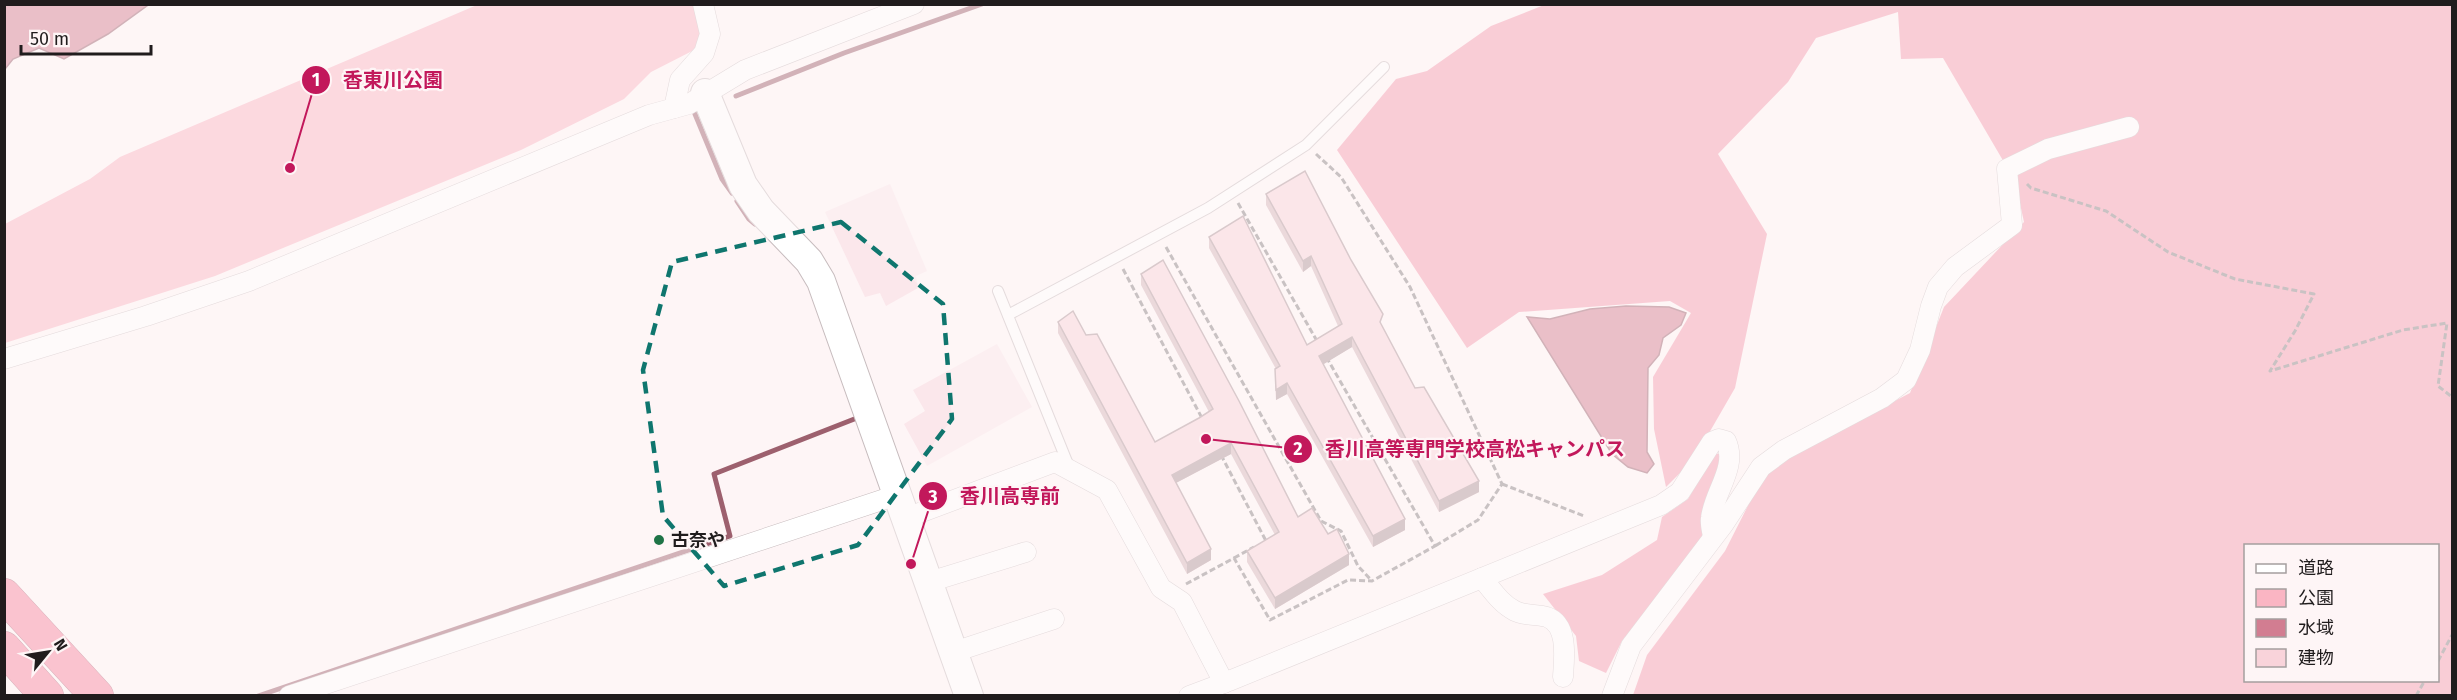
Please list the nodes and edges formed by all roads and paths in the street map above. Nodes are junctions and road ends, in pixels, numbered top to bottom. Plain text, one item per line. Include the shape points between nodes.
1 (703, 4) edge
2 (914, 4) edge
3 (1384, 67) dead end
4 (705, 93) junction
5 (674, 108) junction
6 (2129, 127) dead end
7 (1306, 145) junction
8 (2007, 169) junction
9 (1232, 193) junction
10 (1159, 234) junction
11 (1117, 257) junction
12 (998, 291) dead end
13 (1008, 315) junction
14 (1321, 348) edge
15 (4, 359) edge
16 (1327, 359) edge
17 (2452, 397) edge
18 (1206, 425) edge
19 (1217, 446) edge
20 (1071, 470) junction
21 (1502, 484) junction
22 (902, 506) junction
23 (1610, 526) junction
24 (1713, 536) junction
25 (1435, 546) junction
26 (1026, 552) dead end
27 (1234, 558) junction
28 (1482, 578) junction
29 (1372, 581) junction
30 (929, 582) junction
31 (1169, 593) junction
32 (4, 595) edge
33 (4, 611) edge
34 (1054, 619) dead end
35 (2452, 635) edge
36 (4, 648) edge
37 (954, 652) junction
38 (2439, 659) edge
39 (4, 664) edge
40 (1563, 677) dead end
41 (2425, 682) edge
42 (1224, 683) junction
43 (31, 696) edge
44 (47, 696) edge
45 (80, 696) edge
46 (97, 696) edge
47 (289, 696) edge
48 (969, 696) edge
49 (1189, 696) edge
50 (1612, 696) edge
51 (2416, 696) edge

1 - 5 street via 710,34 704,53 680,80
2 - 4 street via 745,70
3 - 7 lane
4 - 5 street
4 - 22 street via 743,185 761,211 809,261 821,281
5 - 15 street via 249,281
6 - 8 street via 2048,149
7 - 9 lane
7 - 21 path via 1341,177 1410,287
8 - 17 path via 2031,188 2106,211 2168,252 2235,279 2314,294 2270,371 2403,330 2446,323 2438,386
8 - 24 street via 2012,225 1955,267 1938,287 1920,350 1906,380 1882,398 1784,450 1761,467
9 - 10 lane
9 - 14 path
10 - 11 lane
10 - 29 path via 1321,521 1341,531 1358,566
11 - 13 lane
11 - 18 path
12 - 13 lane
13 - 20 lane
16 - 25 path
19 - 27 path via 1267,540
20 - 22 street via 1055,462
20 - 31 street via 1107,490 1161,588
21 - 23 path
21 - 25 path via 1478,519
22 - 30 street
22 - 47 street
23 - 24 street via 1661,505 1680,492 1712,442 1719,439 1726,441 1730,460 1710,519
23 - 28 street
24 - 50 street via 1631,646
25 - 29 path
26 - 30 street
27 - 29 path via 1270,620 1348,580
27 - 31 path
28 - 40 street via 1516,612 1550,618 1560,629 1564,642
28 - 42 street
30 - 37 street
31 - 42 street via 1182,602
32 - 46 highway
33 - 45 highway
34 - 37 street
35 - 38 path
36 - 44 highway
37 - 48 street
39 - 43 highway
41 - 51 path
42 - 49 street

